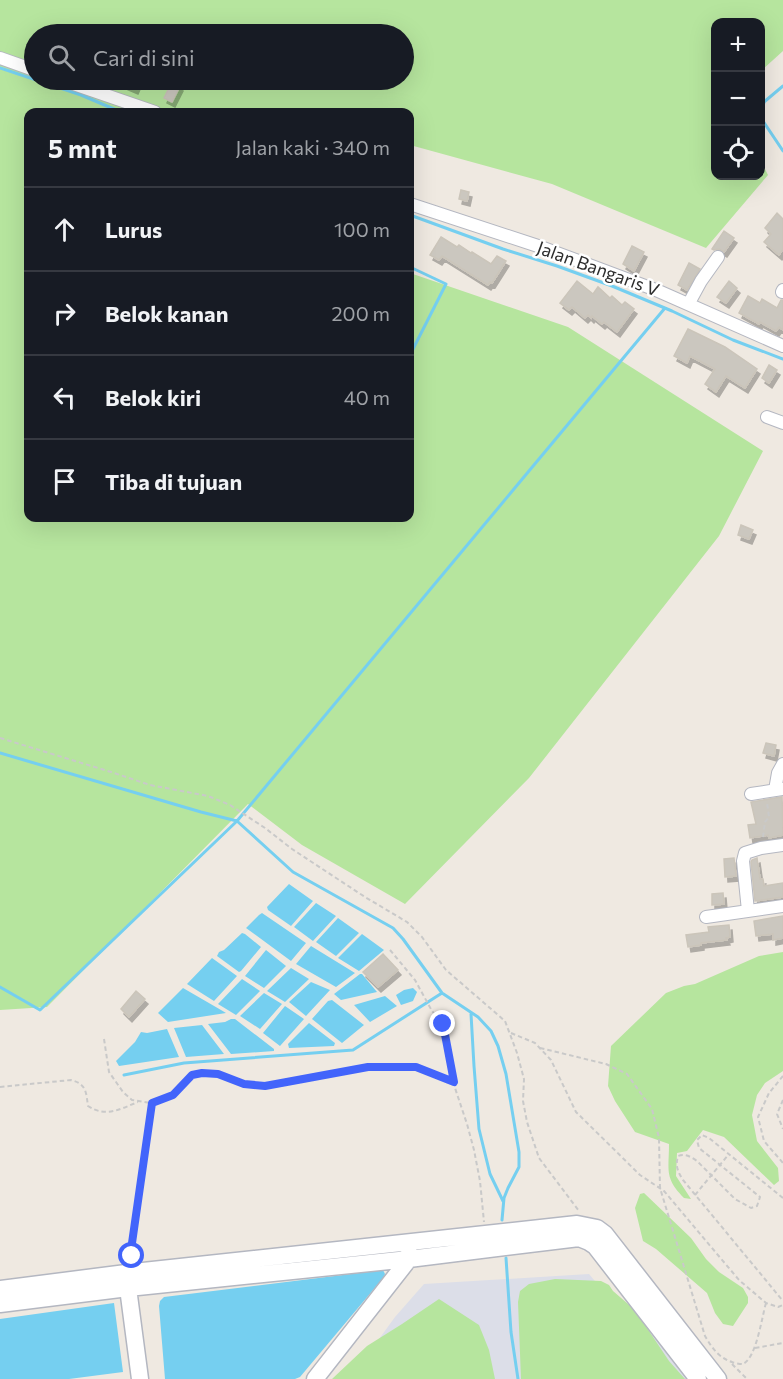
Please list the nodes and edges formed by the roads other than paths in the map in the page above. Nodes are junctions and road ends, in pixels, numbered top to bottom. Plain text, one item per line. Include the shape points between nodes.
1 (0, 58) edge
2 (24, 66) edge
3 (91, 90) edge
4 (143, 108) edge
5 (414, 205) edge
6 (718, 257) dead end
7 (688, 303) junction
8 (783, 345) edge
9 (767, 417) dead end
10 (783, 423) edge
11 (783, 764) edge
12 (774, 790) edge
13 (751, 794) dead end
14 (783, 845) edge
15 (783, 906) edge
16 (748, 911) junction
17 (706, 917) dead end
18 (507, 1240) junction
19 (408, 1242) junction
20 (485, 1242) junction
21 (409, 1259) junction
22 (131, 1280) junction
23 (0, 1289) edge
24 (0, 1304) edge
25 (140, 1379) edge
26 (315, 1379) edge
27 (698, 1379) edge
28 (718, 1379) edge

1 - 2 street
3 - 4 street
5 - 7 street, Jalan Bangaris V
6 - 7 street
7 - 8 street, Jalan Bangaris V
9 - 10 street
11 - 12 street
12 - 13 street
14 - 16 street via 745,853
15 - 16 street
16 - 17 street
18 - 20 main road
18 - 27 main road via 579,1238 596,1246
18 - 28 main road via 577,1224 597,1228
19 - 20 main road
19 - 21 main road
19 - 22 main road
20 - 21 main road
21 - 22 main road
21 - 26 main road
22 - 23 main road
22 - 24 main road
22 - 25 main road

